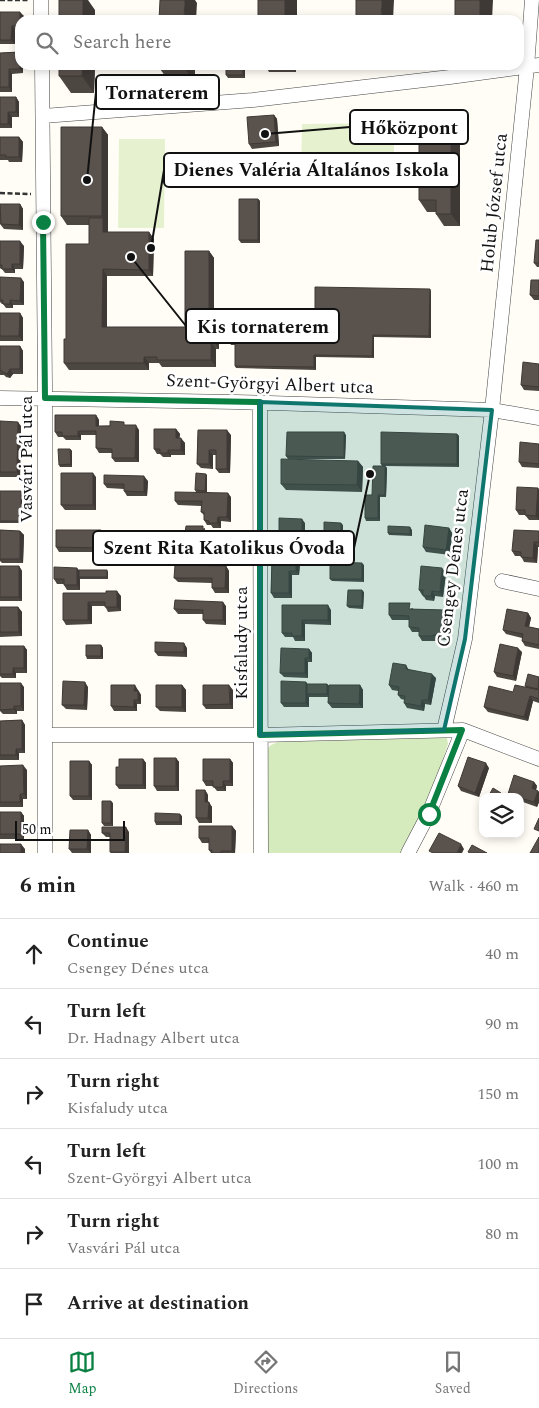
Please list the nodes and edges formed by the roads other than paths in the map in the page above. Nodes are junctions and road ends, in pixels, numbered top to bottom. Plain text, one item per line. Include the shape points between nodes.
1 (41, 0) edge
2 (532, 0) edge
3 (41, 15) edge
4 (533, 66) edge
5 (42, 70) edge
6 (503, 70) edge
7 (43, 116) junction
8 (0, 398) edge
9 (45, 398) junction
10 (260, 402) junction
11 (492, 410) junction
12 (539, 418) edge
13 (502, 581) dead end
14 (539, 589) edge
15 (444, 730) junction
16 (462, 730) junction
17 (45, 735) junction
18 (260, 735) junction
19 (539, 759) edge
20 (45, 853) edge
21 (260, 853) edge
22 (408, 853) edge

1 - 3 street
2 - 4 street, Holub József utca
4 - 11 street, Holub József utca
5 - 7 street, Vasvári Pál utca
6 - 7 street via 253,100
7 - 9 street, Vasvári Pál utca
8 - 9 street, Szent-Györgyi Albert utca
9 - 10 street, Szent-Györgyi Albert utca
9 - 17 street, Vasvári Pál utca
10 - 11 street, Szent-Györgyi Albert utca
10 - 18 street, Kisfaludy utca
11 - 12 street, Szent-Györgyi Albert utca
11 - 15 street, Csengey Dénes utca via 465,639
13 - 14 street
15 - 16 street
15 - 18 street
16 - 19 street
16 - 22 street via 429,814
17 - 18 street
17 - 20 street, Vasvári Pál utca
18 - 21 street, Kisfaludy utca

